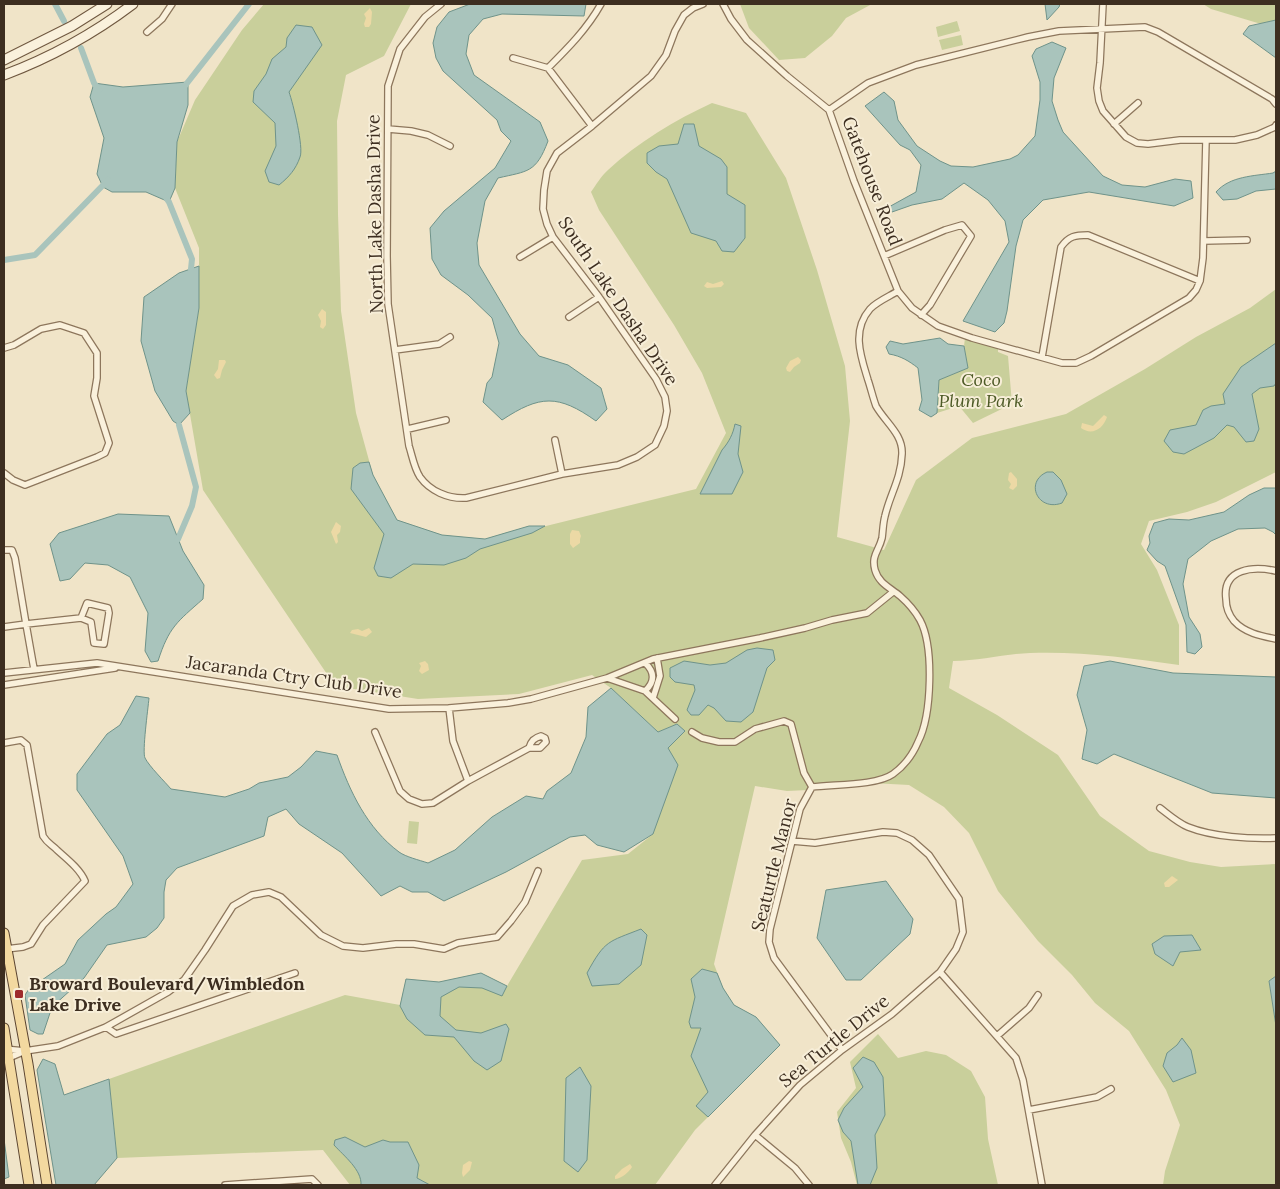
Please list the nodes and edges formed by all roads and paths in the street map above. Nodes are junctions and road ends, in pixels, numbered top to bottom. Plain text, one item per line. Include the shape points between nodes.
1 (106, 4) edge
2 (133, 4) edge
3 (172, 4) edge
4 (441, 4) edge
5 (601, 4) edge
6 (703, 4) edge
7 (723, 4) edge
8 (1103, 4) edge
9 (1103, 28) junction
10 (147, 32) dead end
11 (513, 58) dead end
12 (4, 60) edge
13 (548, 68) junction
14 (4, 75) edge
15 (1138, 104) dead end
16 (1276, 104) edge
17 (829, 110) junction
18 (1114, 124) junction
19 (1276, 125) edge
20 (592, 126) junction
21 (388, 129) junction
22 (1206, 140) junction
23 (450, 146) dead end
24 (553, 237) junction
25 (1247, 240) dead end
26 (1204, 241) junction
27 (884, 256) junction
28 (520, 257) dead end
29 (1200, 280) junction
30 (898, 291) junction
31 (599, 297) junction
32 (921, 315) junction
33 (569, 317) dead end
34 (450, 337) dead end
35 (4, 348) edge
36 (395, 350) junction
37 (1042, 357) junction
38 (446, 420) dead end
39 (408, 430) junction
40 (554, 440) dead end
41 (4, 473) edge
42 (562, 474) junction
43 (4, 550) edge
44 (1276, 571) edge
45 (893, 592) junction
46 (81, 618) junction
47 (26, 624) junction
48 (4, 628) edge
49 (1276, 639) edge
50 (657, 658) junction
51 (645, 663) junction
52 (125, 667) junction
53 (34, 669) junction
54 (4, 673) edge
55 (607, 678) junction
56 (4, 685) edge
57 (645, 691) junction
58 (653, 698) junction
59 (449, 708) junction
60 (675, 718) dead end
61 (375, 732) dead end
62 (692, 732) dead end
63 (4, 743) edge
64 (529, 748) dead end
65 (468, 781) junction
66 (812, 787) junction
67 (1160, 808) dead end
68 (1276, 838) edge
69 (792, 841) junction
70 (538, 871) dead end
71 (4, 932) edge
72 (5, 948) edge
73 (940, 972) junction
74 (295, 973) dead end
75 (1038, 995) dead end
76 (4, 1028) edge
77 (106, 1028) junction
78 (997, 1036) junction
79 (5, 1048) edge
80 (842, 1050) junction
81 (25, 1051) junction
82 (6, 1059) edge
83 (1111, 1089) dead end
84 (1029, 1110) junction
85 (755, 1135) junction
86 (29, 1185) edge
87 (47, 1185) edge
88 (224, 1185) edge
89 (318, 1185) edge
90 (715, 1185) edge
91 (809, 1185) edge
92 (1042, 1185) edge

1 - 12 main road via 72,26
2 - 14 main road via 72,45
3 - 10 street via 162,19
4 - 21 street, North Lake Dasha Drive via 425,17 400,49 388,86
5 - 13 street via 579,37
6 - 20 street, South Lake Dasha Drive via 684,15 674,31 666,55 651,76
7 - 17 street, Gatehouse Road via 747,40
8 - 9 street
9 - 16 street via 1145,27 1158,32 1265,94
9 - 17 street via 1036,35 916,65 868,83
9 - 18 street via 1097,88 1103,111
11 - 13 street
13 - 20 street
15 - 18 street
17 - 27 street, Gatehouse Road
18 - 22 street via 1137,143
19 - 22 street via 1257,135 1235,140
20 - 24 street, South Lake Dasha Drive via 557,154 547,171 543,209
21 - 23 street via 428,135
21 - 36 street, North Lake Dasha Drive via 388,304
22 - 26 street
24 - 28 street
24 - 31 street, South Lake Dasha Drive
25 - 26 street
26 - 29 street
27 - 30 street, Gatehouse Road
27 - 32 street via 962,225 971,236
29 - 37 street, Gatehouse Road via 1189,298 1084,360 1076,363
29 - 37 street via 1088,234 1066,239 1061,247
30 - 32 street, Gatehouse Road
30 - 45 street via 870,308 860,327 858,350 876,405 899,436 903,452 895,491 885,515 882,540 873,559 875,572
31 - 33 street
31 - 42 street, South Lake Dasha Drive via 665,396 664,426 655,445 637,457 618,465
32 - 37 street, Gatehouse Road via 938,326 972,338
34 - 36 street via 439,344
35 - 41 street via 41,329 60,325 84,333 97,354 98,378 94,396 108,443 106,453 25,485
36 - 39 street, North Lake Dasha Drive
38 - 39 street
39 - 42 street, North Lake Dasha Drive via 409,446 419,476 447,496 466,498
40 - 42 street
43 - 47 street via 12,550 15,558
44 - 49 street via 1257,568 1239,572 1226,587 1226,607 1232,620 1244,630
45 - 50 street via 867,613 767,637
45 - 66 street via 920,621 930,656 930,684 919,740 906,762 892,775 864,784
46 - 46 street via 86,603 108,608 104,644 94,643 91,622
46 - 47 street
47 - 48 street
47 - 53 street
50 - 51 street, Jacaranda Ctry Club Drive
50 - 58 street via 660,676
51 - 55 street, Jacaranda Ctry Club Drive
51 - 57 street via 653,675
52 - 53 street, Jacaranda Ctry Club Drive via 97,663
52 - 56 street, Jacaranda Ctry Club Drive
52 - 59 street, Jacaranda Ctry Club Drive via 389,709
53 - 54 street, Jacaranda Ctry Club Drive
55 - 57 street
55 - 59 street, Jacaranda Ctry Club Drive via 531,700
57 - 58 street
58 - 60 street
59 - 65 street via 453,741
61 - 65 street via 400,791 409,799 422,804 433,803
62 - 66 street via 719,742 735,742 755,729 784,721 790,724 804,773
63 - 72 street via 21,740 27,745 43,836 83,875 85,881 43,925 31,944
64 - 65 street
66 - 69 street, Seaturtle Manor via 800,809
67 - 68 street via 1188,827 1254,839
69 - 73 street, Sea Turtle Drive via 815,843 883,832 912,840 929,855 959,899 963,932
69 - 80 street, Seaturtle Manor via 769,942 774,958
70 - 77 street via 525,902 497,937 458,943 444,949 414,944 363,948 343,946 321,935 281,897 269,892 252,895 233,906 184,980
71 - 72 main road
72 - 81 main road
73 - 78 street
73 - 80 street, Sea Turtle Drive via 892,1014
74 - 77 street via 116,1034
75 - 78 street via 1029,1008
76 - 79 main road
77 - 81 street via 58,1046
78 - 84 street via 1016,1058
79 - 81 street
79 - 82 main road
80 - 85 street, Sea Turtle Drive via 800,1085
81 - 82 street
81 - 87 main road
82 - 86 main road
83 - 84 street via 1097,1097
84 - 92 street
85 - 90 street, Sea Turtle Drive
85 - 91 street via 795,1168
88 - 89 street via 312,1179

